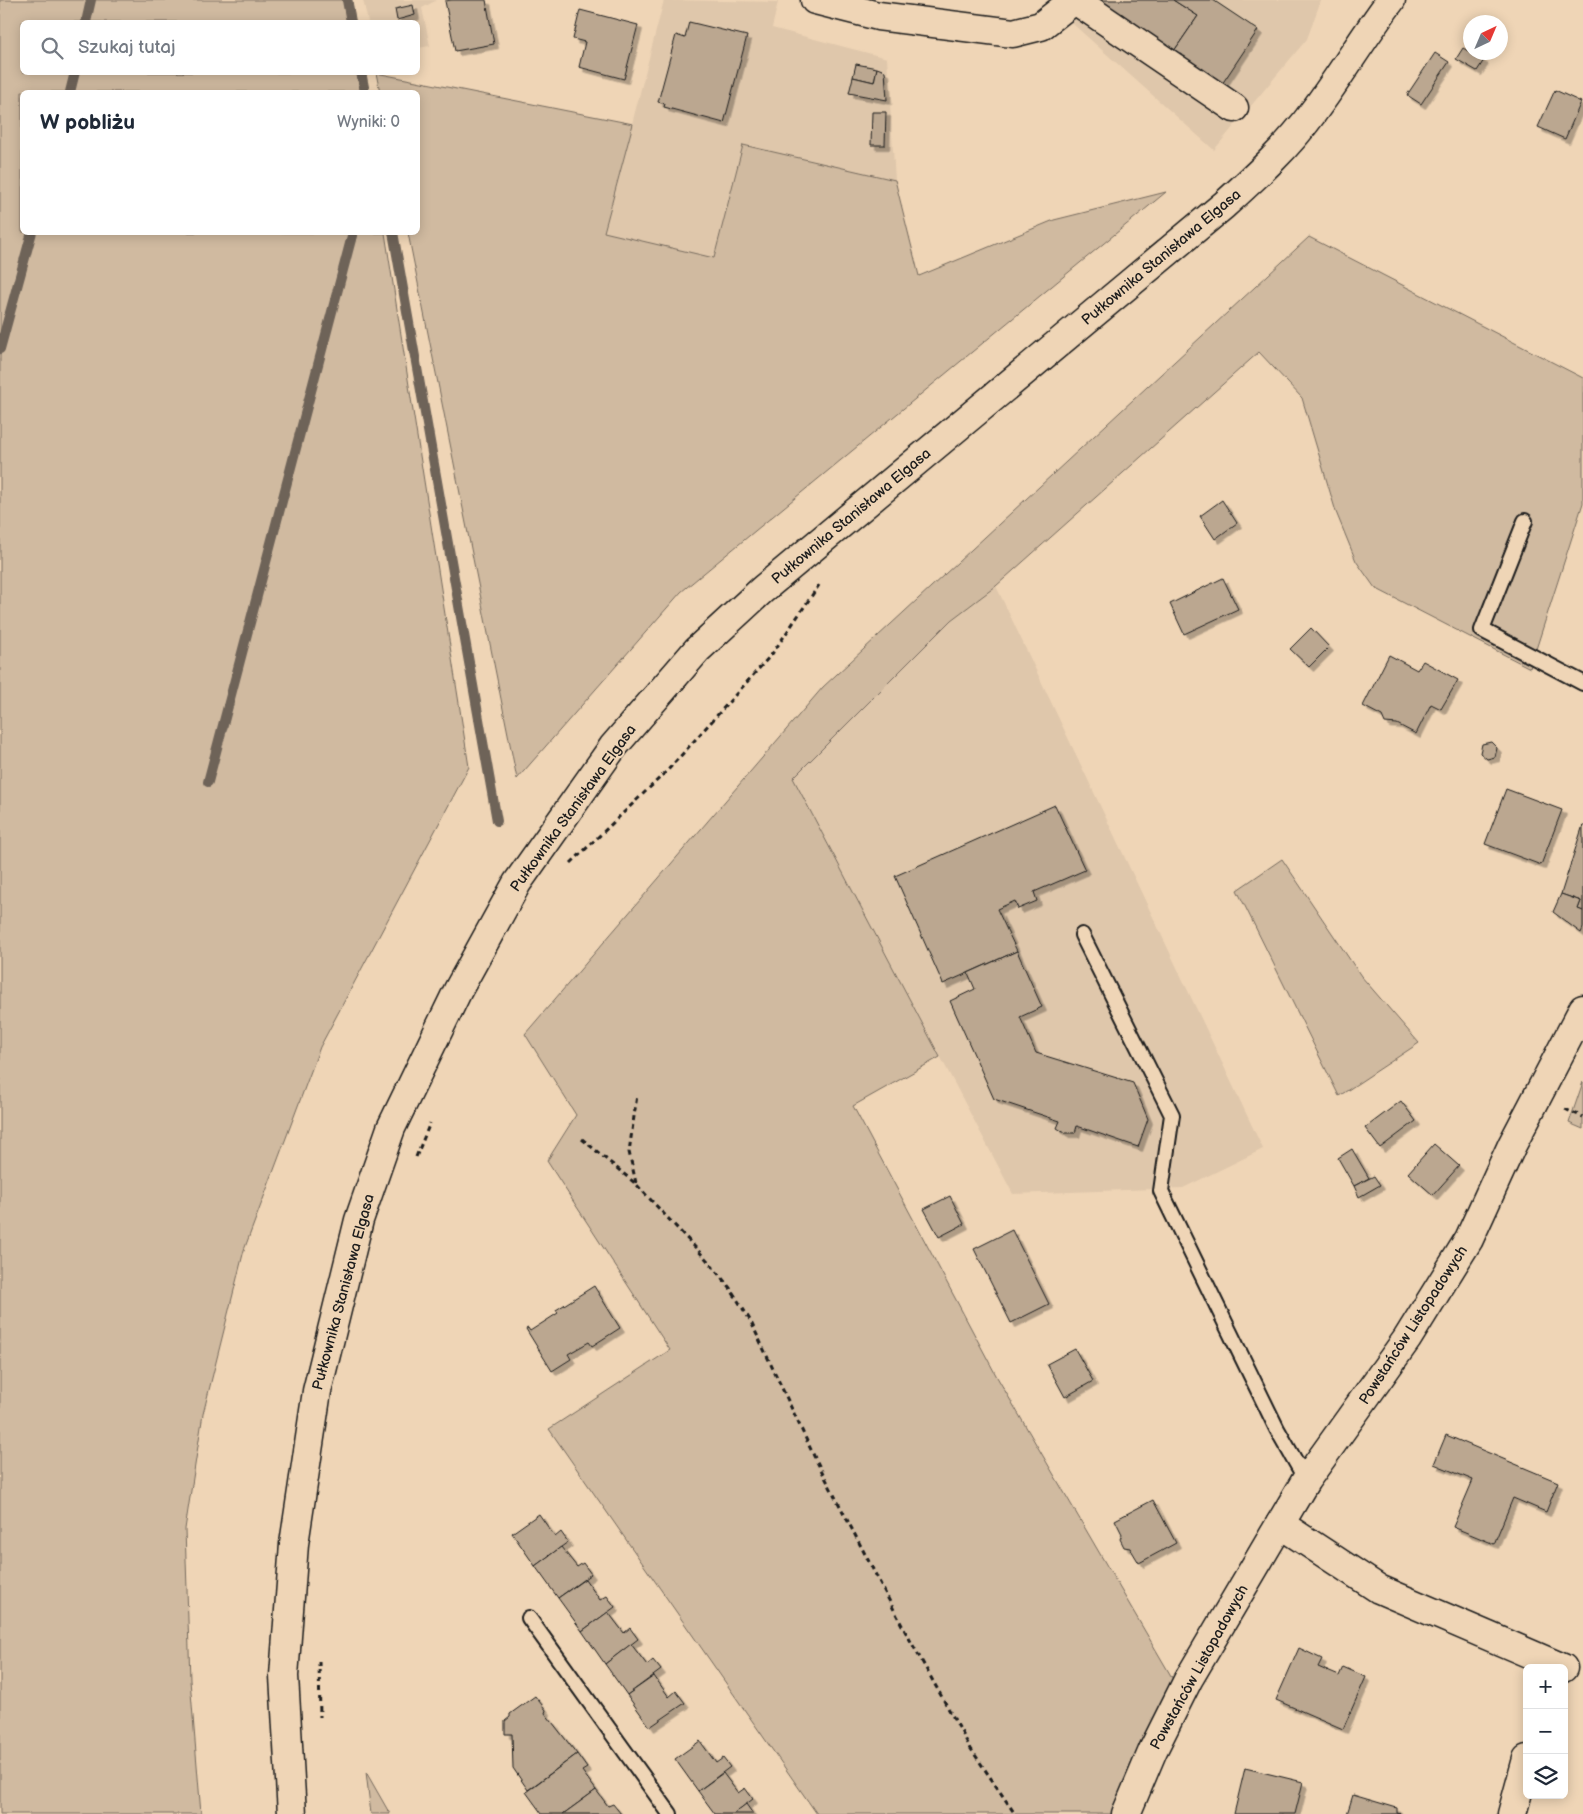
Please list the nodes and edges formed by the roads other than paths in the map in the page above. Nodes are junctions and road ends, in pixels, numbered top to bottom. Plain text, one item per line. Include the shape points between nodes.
1 (815, 0) edge
2 (1075, 0) edge
3 (1369, 0) edge
4 (1390, 0) edge
5 (1356, 47) junction
6 (1234, 108) dead end
7 (1525, 521) dead end
8 (1583, 683) edge
9 (1082, 935) dead end
10 (1583, 1009) edge
11 (1306, 1480) junction
12 (1280, 1524) junction
13 (529, 1618) dead end
14 (1551, 1664) edge
15 (1568, 1671) edge
16 (1583, 1676) edge
17 (1523, 1774) edge
18 (292, 1814) edge
19 (670, 1814) edge
20 (1126, 1814) edge
21 (1512, 1814) edge

1 - 2 street via 878,16 1013,32 1041,26
2 - 6 street
3 - 5 street, Pułkownika Stanisława Elgasa
4 - 5 street, Pułkownika Stanisława Elgasa
5 - 18 street, Pułkownika Stanisława Elgasa via 1314,112 1271,161 1224,205 762,590 697,650 613,747 517,883 458,990 391,1128 359,1220 317,1391 294,1544 284,1676
7 - 8 lane via 1482,630
9 - 11 lane via 1172,1115 1161,1191 1277,1429
10 - 11 street, Powstańców Listopadowych via 1512,1145 1469,1239 1407,1339
11 - 12 street, Powstańców Listopadowych
12 - 14 street via 1379,1590
12 - 20 street, Powstańców Listopadowych via 1188,1680
13 - 19 lane
15 - 16 street
17 - 21 street

